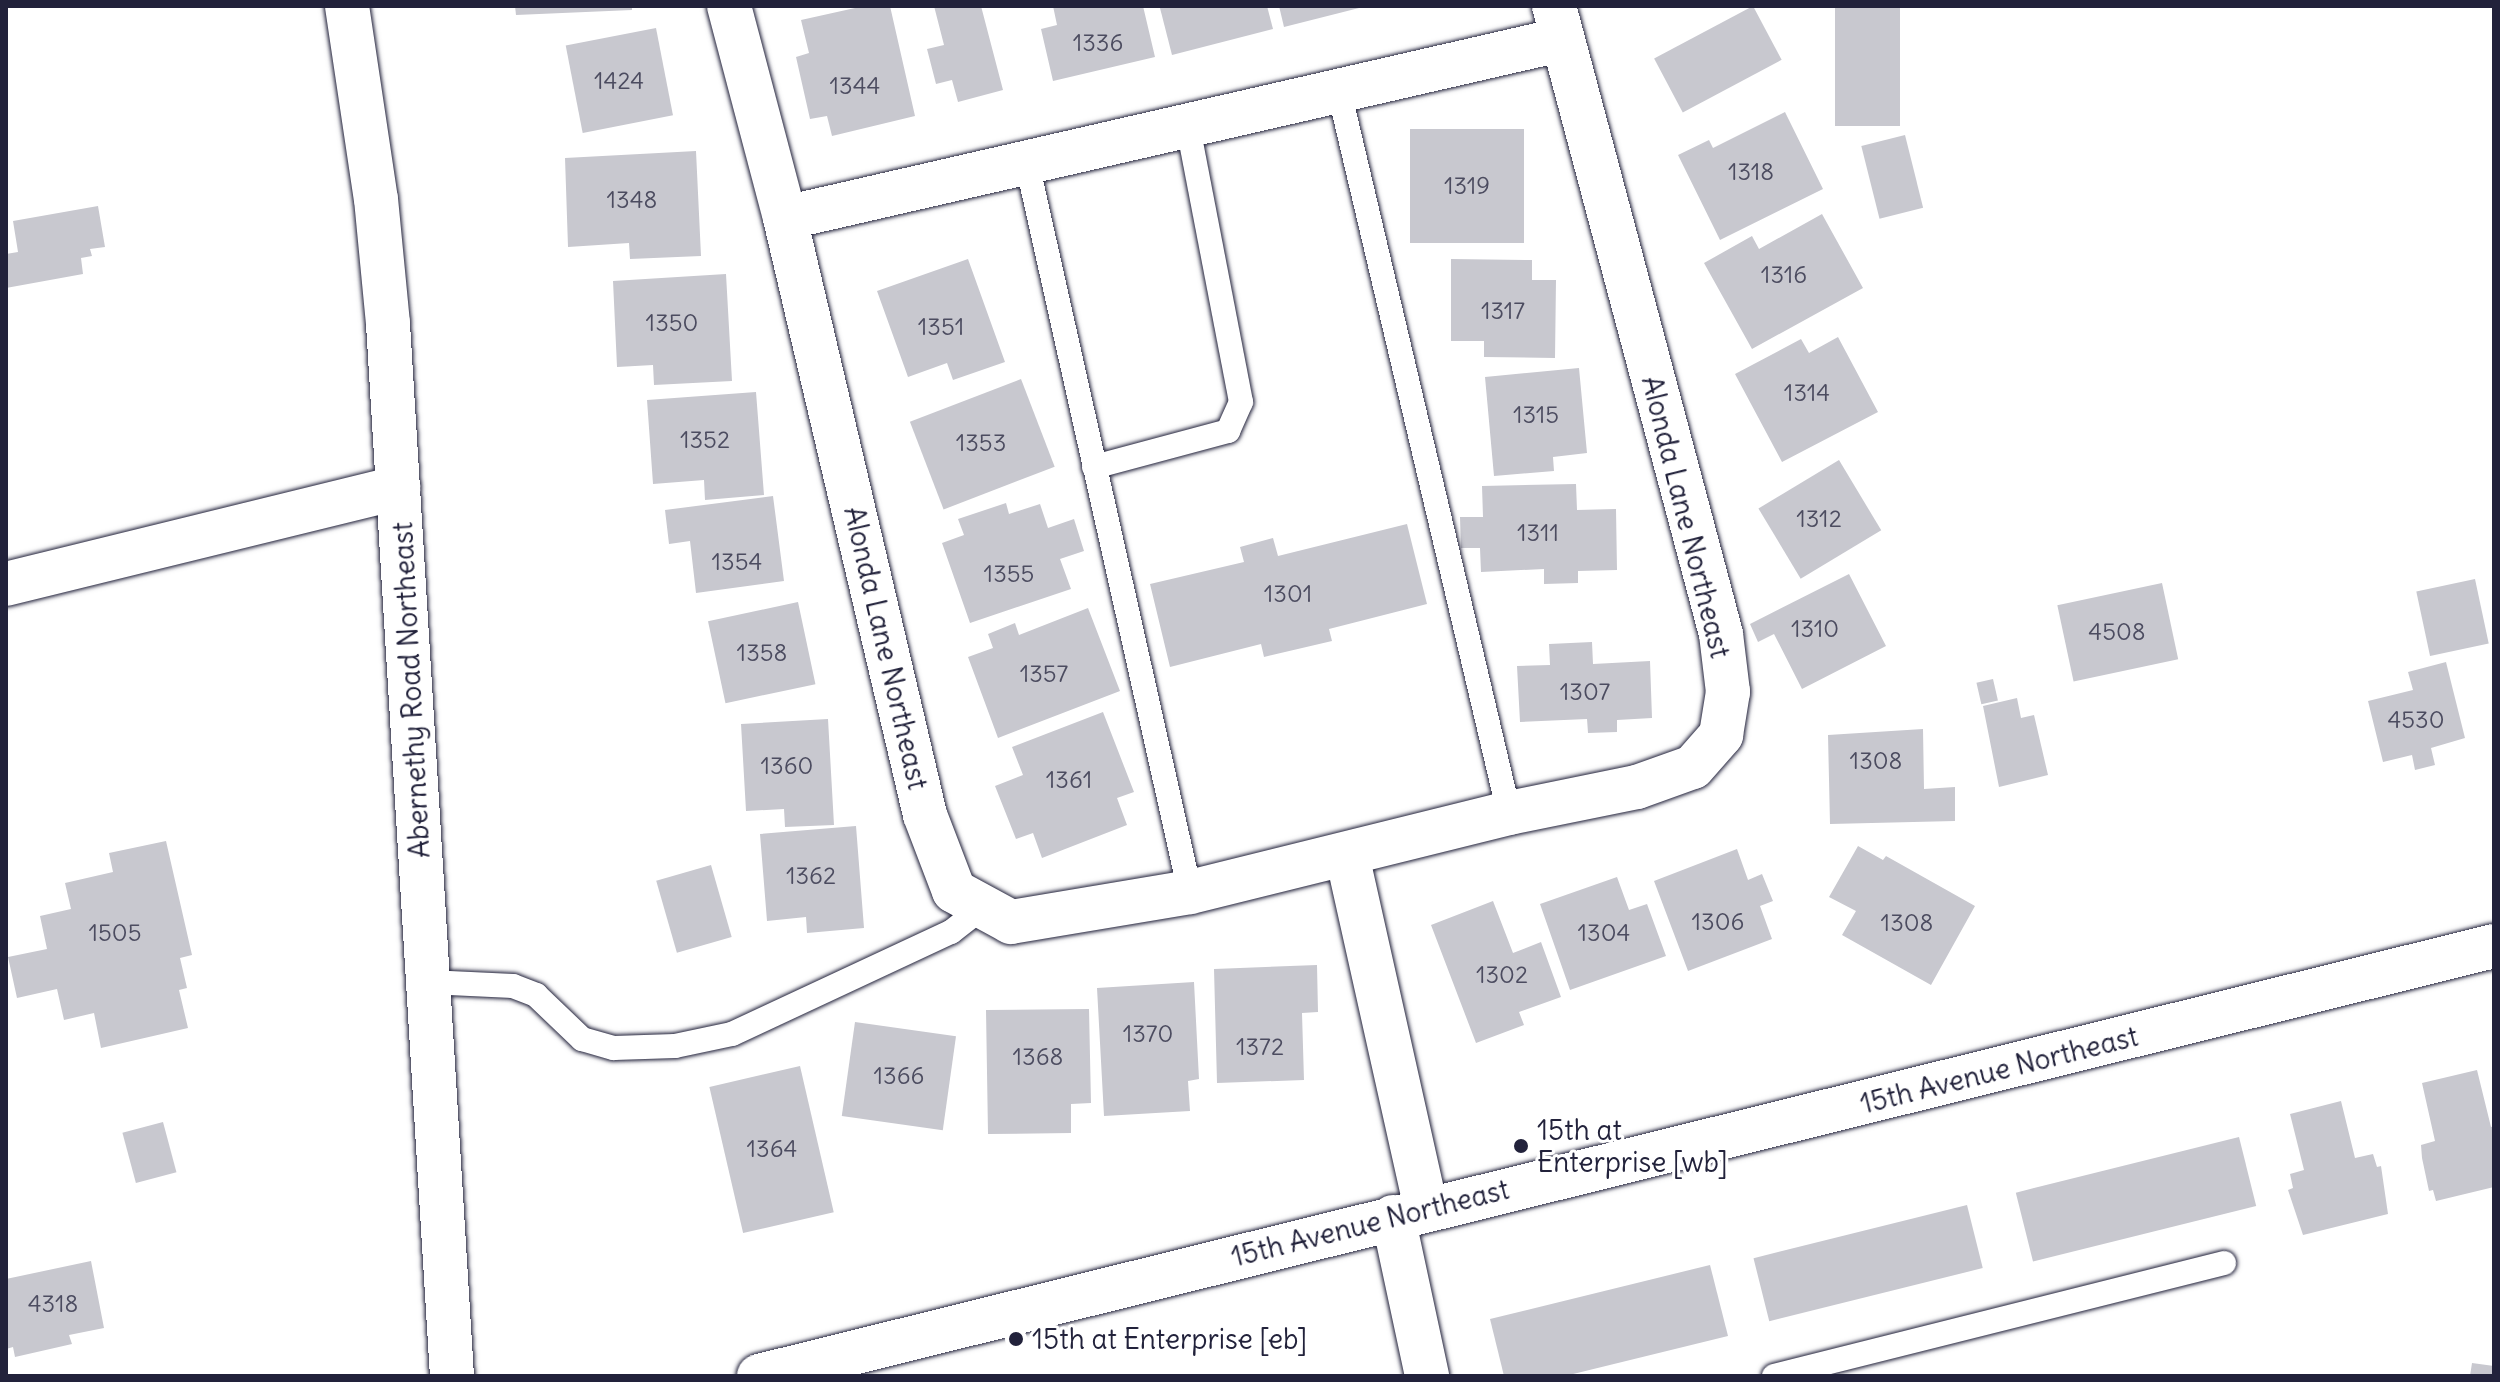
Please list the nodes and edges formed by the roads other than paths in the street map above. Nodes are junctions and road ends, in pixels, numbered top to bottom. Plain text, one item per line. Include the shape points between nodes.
1 (347, 6) edge
2 (729, 6) edge
3 (1557, 23) edge
4 (1339, 91) junction
5 (1188, 126) junction
6 (1027, 163) junction
7 (785, 218) junction
8 (1094, 467) junction
9 (398, 488) junction
10 (6, 584) edge
11 (1509, 813) junction
12 (1347, 855) junction
13 (1190, 892) junction
14 (983, 907) junction
15 (2494, 946) edge
16 (428, 982) junction
17 (1409, 1213) junction
18 (2224, 1263) dead end
19 (452, 1376) edge
20 (759, 1376) edge
21 (1427, 1376) edge
22 (1774, 1376) edge

1 - 9 street, Abernethy Road Northeast via 376,199
2 - 7 street, Alonda Lane Northeast
3 - 4 street
3 - 11 street, Alonda Lane Northeast via 1721,634 1728,692 1721,735 1693,767 1637,787
4 - 5 street
4 - 11 lane
5 - 6 street
5 - 8 lane via 1241,402 1228,431
6 - 7 street
6 - 8 lane
7 - 14 street, Alonda Lane Northeast via 925,815 954,891
8 - 13 lane
9 - 10 street
9 - 16 street, Abernethy Road Northeast
11 - 12 street, Alonda Lane Northeast
12 - 13 street, Alonda Lane Northeast
12 - 17 street
13 - 14 street, Alonda Lane Northeast via 1011,922
14 - 16 lane via 951,932 732,1034 675,1046 614,1048 582,1039 536,995 513,986
15 - 17 street, 15th Avenue Northeast
16 - 19 street, Abernethy Road Northeast
17 - 20 street, 15th Avenue Northeast
17 - 21 street
18 - 22 lane

